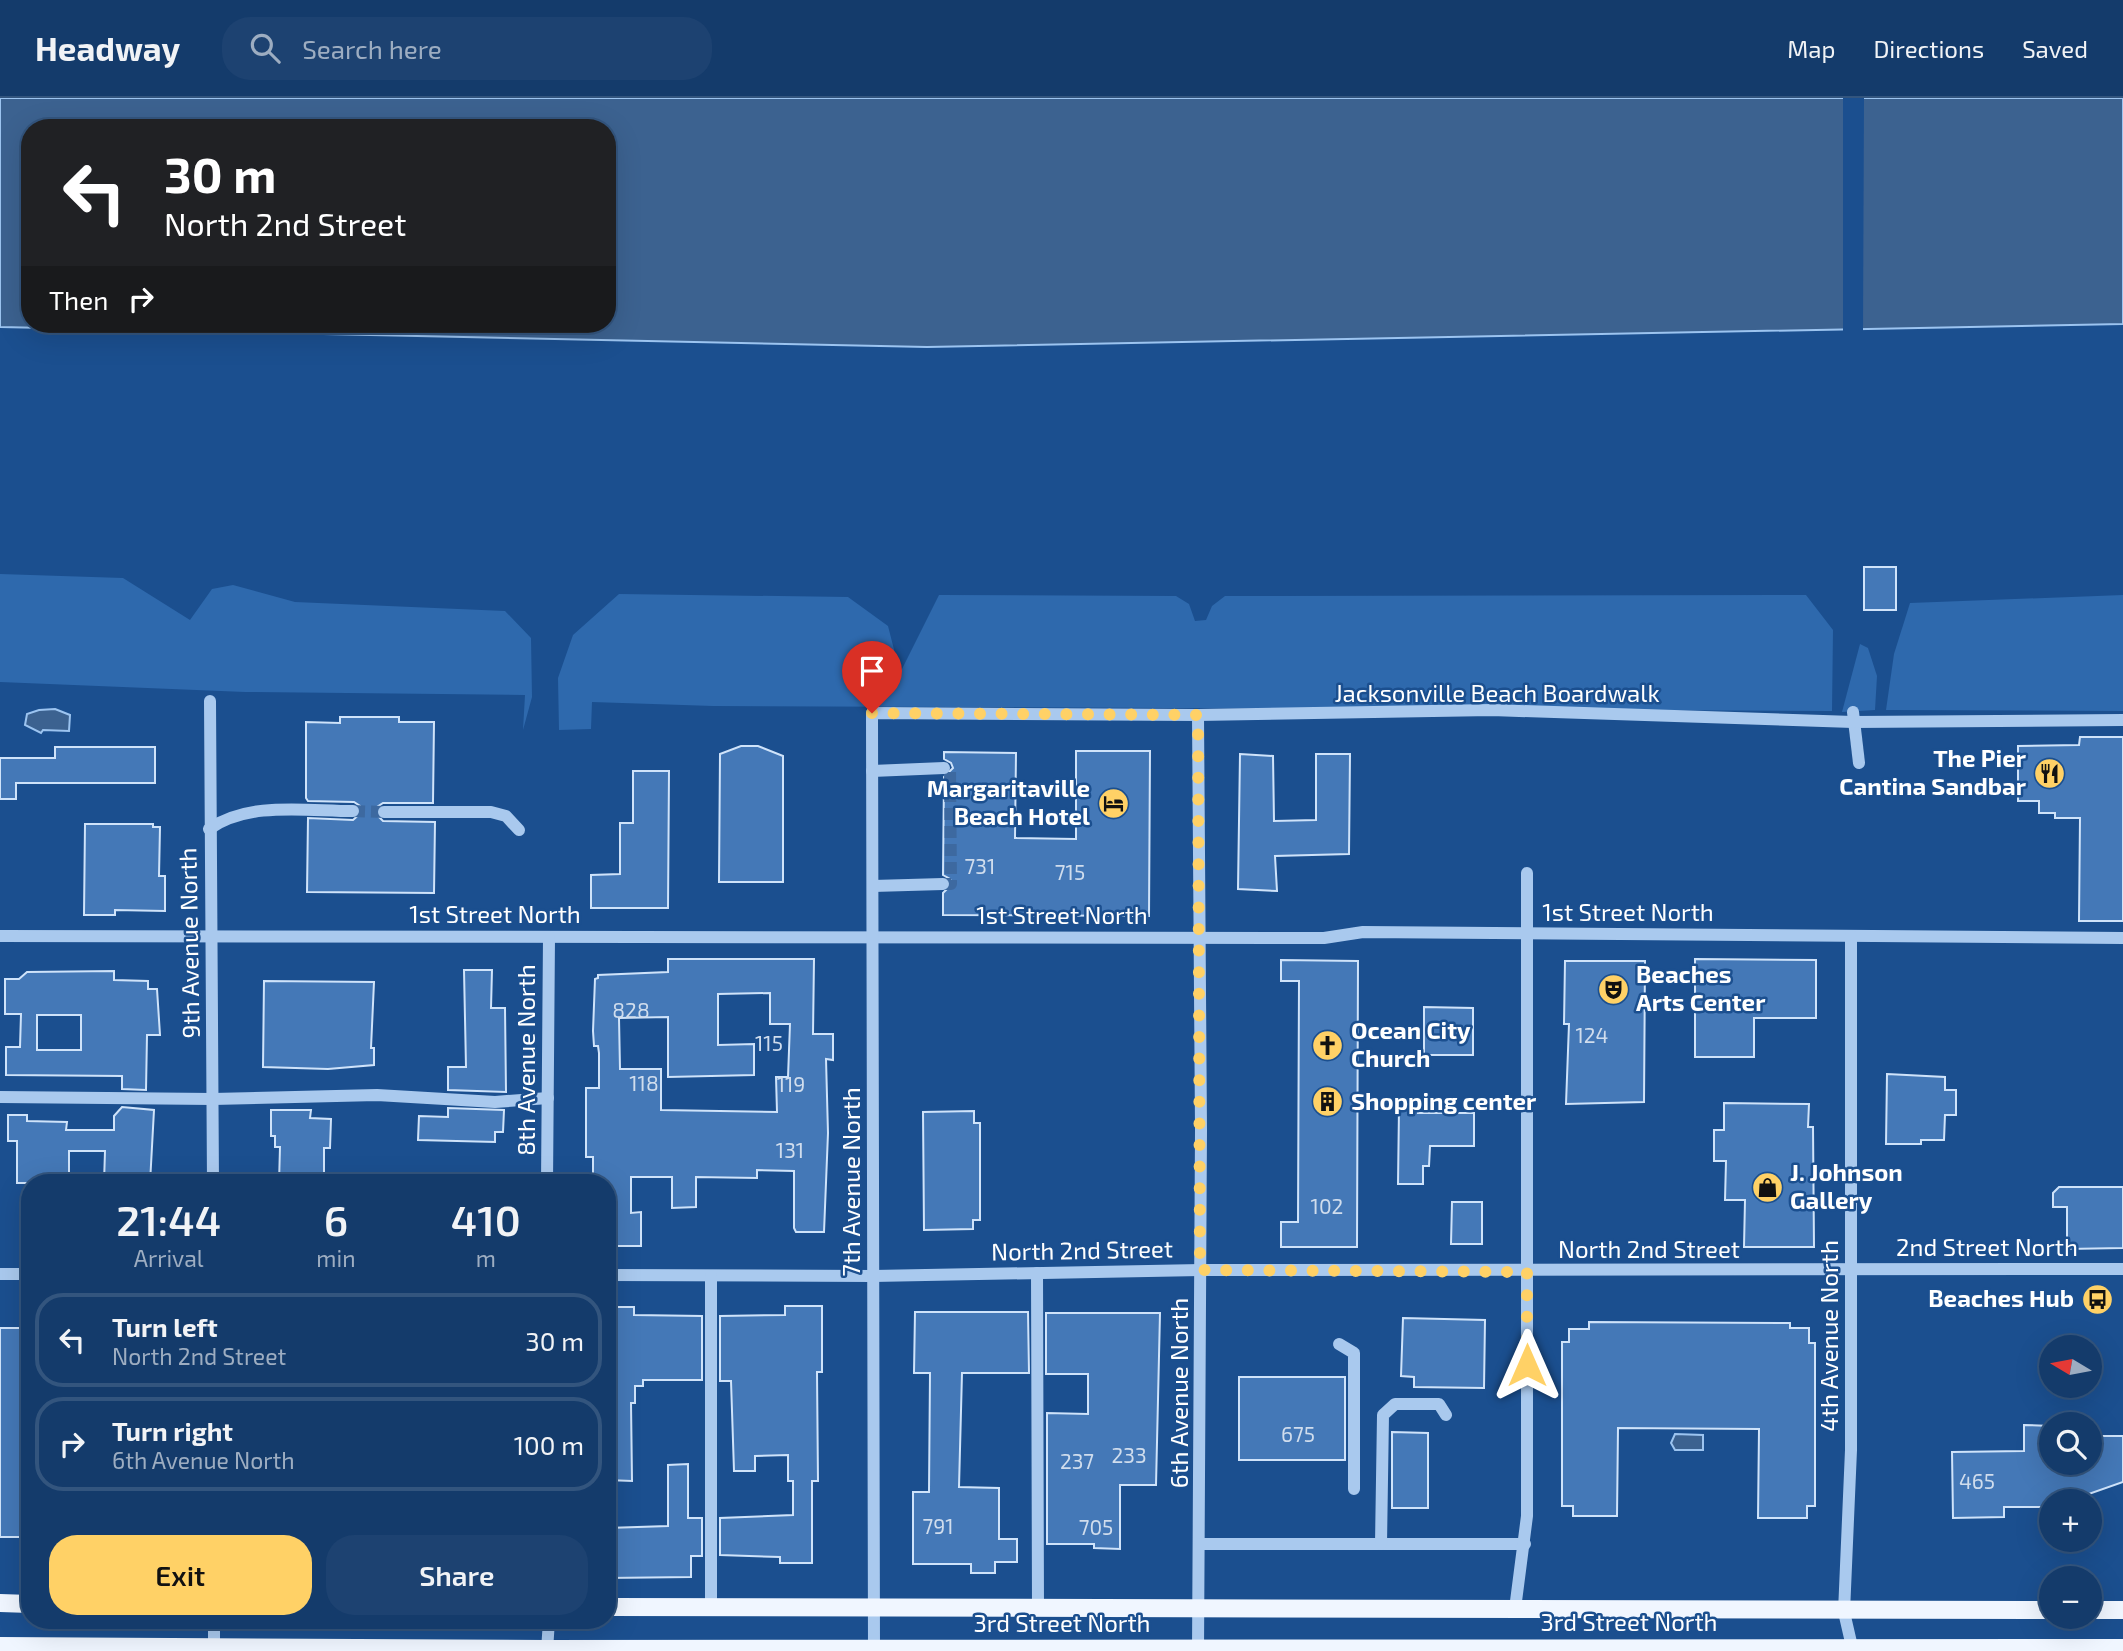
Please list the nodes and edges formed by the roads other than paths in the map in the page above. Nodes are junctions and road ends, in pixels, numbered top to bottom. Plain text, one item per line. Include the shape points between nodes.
1 (209, 701) dead end
2 (872, 713) joint
3 (1198, 715) junction
4 (1853, 717) junction
5 (2123, 720) edge
6 (1859, 764) dead end
7 (944, 768) dead end
8 (872, 771) junction
9 (353, 811) tunnel mouth
10 (384, 812) tunnel mouth
11 (209, 829) junction
12 (519, 830) dead end
13 (1527, 873) dead end
14 (943, 884) dead end
15 (873, 886) junction
16 (1527, 934) junction
17 (0, 936) edge
18 (209, 936) junction
19 (874, 936) junction
20 (1852, 936) junction
21 (549, 937) junction
22 (1201, 938) junction
23 (2123, 938) edge
24 (0, 1097) edge
25 (548, 1098) junction
26 (213, 1099) junction
27 (213, 1174) edge
28 (547, 1174) edge
29 (2123, 1269) edge
30 (1200, 1270) junction
31 (1851, 1270) junction
32 (1527, 1272) junction
33 (1037, 1273) junction
34 (0, 1274) edge
35 (21, 1274) edge
36 (616, 1275) edge
37 (711, 1276) junction
38 (873, 1276) junction
39 (1339, 1344) dead end
40 (1446, 1415) dead end
41 (1354, 1489) dead end
42 (1200, 1544) junction
43 (1381, 1544) junction
44 (1525, 1544) junction
45 (0, 1603) edge
46 (21, 1604) edge
47 (616, 1607) edge
48 (711, 1607) junction
49 (873, 1607) junction
50 (1038, 1609) junction
51 (1515, 1609) junction
52 (1200, 1610) junction
53 (2039, 1610) edge
54 (2102, 1610) edge
55 (2123, 1610) edge
56 (1844, 1612) junction
57 (214, 1629) edge
58 (548, 1629) edge
59 (0, 1646) edge
60 (2123, 1648) edge
61 (215, 1649) edge
62 (874, 1649) edge
63 (1364, 1649) edge
64 (1523, 1649) edge
65 (547, 1650) edge
66 (1198, 1650) edge
67 (1687, 1650) edge
68 (1853, 1650) edge
69 (2015, 1650) edge

1 - 11 street, 9th Avenue North
2 - 3 street, Jacksonville Beach Boardwalk
2 - 8 street, 7th Avenue North
3 - 4 street, Jacksonville Beach Boardwalk via 1492,710
3 - 22 street, 6th Avenue North
4 - 5 street, Jacksonville Beach Boardwalk
4 - 6 street
7 - 8 street
8 - 15 street, 7th Avenue North
9 - 11 street via 248,811 226,817
10 - 12 street via 491,812 506,816
11 - 18 street, 9th Avenue North
13 - 16 street
14 - 15 street
15 - 19 street, 7th Avenue North
16 - 20 street, 1st Street North
16 - 22 street, 1st Street North via 1363,932 1324,938
16 - 32 street
17 - 18 street, 1st Street North
18 - 21 street, 1st Street North
18 - 26 street, 9th Avenue North via 214,965
19 - 21 street, 1st Street North
19 - 22 street, 1st Street North
19 - 38 street, 7th Avenue North
20 - 23 street, 1st Street North
20 - 31 street, 4th Avenue North
21 - 25 street, 8th Avenue North
22 - 30 street, 6th Avenue North
24 - 26 street
25 - 26 street via 495,1102 377,1095
25 - 28 street, 8th Avenue North
26 - 27 street, 9th Avenue North
29 - 31 street, 2nd Street North
30 - 32 street, North 2nd Street
30 - 33 street, North 2nd Street
30 - 42 street, 6th Avenue North
31 - 32 street, North 2nd Street
31 - 56 street, 4th Avenue North via 1852,1450
32 - 44 street
33 - 38 street, North 2nd Street
33 - 50 street
34 - 35 street
36 - 37 street, North 2nd Street
37 - 38 street, North 2nd Street
37 - 48 street
38 - 49 street, 7th Avenue North
39 - 41 street via 1354,1353
40 - 43 street via 1439,1404 1395,1404 1383,1415
42 - 43 street
42 - 52 street, 6th Avenue North
43 - 44 street
44 - 51 street
45 - 46 main road
47 - 48 main road, 3rd Street North
48 - 49 main road, 3rd Street North
49 - 50 main road, 3rd Street North
49 - 62 street, 7th Avenue North
50 - 52 main road, 3rd Street North
51 - 52 main road, 3rd Street North
51 - 56 main road, 3rd Street North
52 - 66 street, 6th Avenue North
53 - 56 main road, 3rd Street North
54 - 55 main road
56 - 68 street, 4th Avenue North
57 - 61 street
58 - 65 street
59 - 61 main road, 3rd Street North
60 - 69 main road, 3rd Street North
61 - 65 main road, 3rd Street North
62 - 65 main road, 3rd Street North
62 - 66 main road, 3rd Street North
63 - 64 main road, 3rd Street North
63 - 66 main road, 3rd Street North
64 - 67 main road, 3rd Street North
67 - 68 main road, 3rd Street North
68 - 69 main road, 3rd Street North

